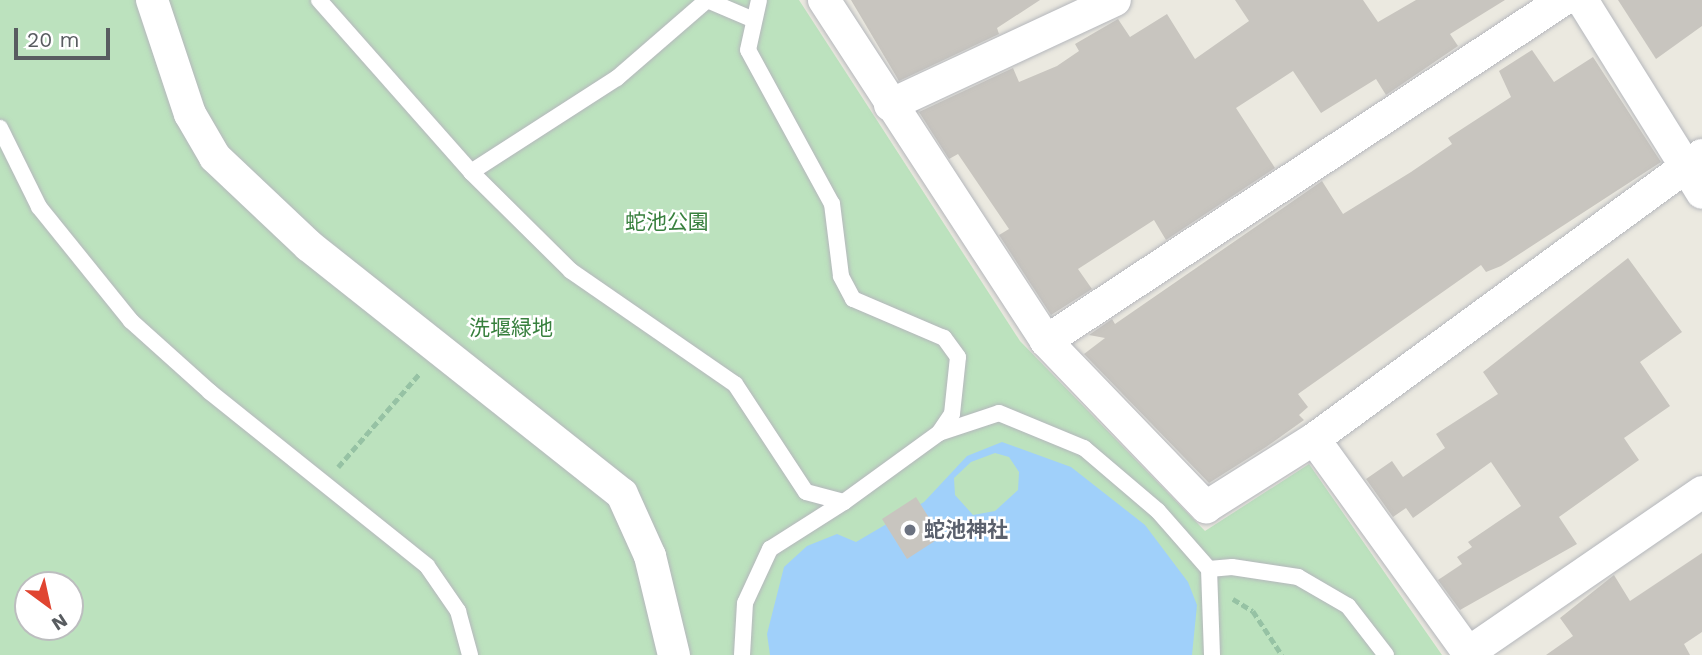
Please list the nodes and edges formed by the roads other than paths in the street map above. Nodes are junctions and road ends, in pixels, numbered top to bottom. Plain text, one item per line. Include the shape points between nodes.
1 (152, 0) edge
2 (319, 0) edge
3 (707, 0) edge
4 (759, 0) edge
5 (824, 0) edge
6 (1115, 0) edge
7 (1563, 0) edge
8 (1582, 0) edge
9 (754, 20) junction
10 (890, 105) junction
11 (0, 128) edge
12 (1693, 160) edge
13 (471, 172) junction
14 (1702, 193) edge
15 (1046, 341) junction
16 (939, 433) junction
17 (1314, 439) junction
18 (1702, 492) edge
19 (844, 502) junction
20 (1209, 569) junction
21 (1469, 654) edge
22 (470, 655) edge
23 (674, 655) edge
24 (742, 655) edge
25 (1212, 655) edge
26 (1386, 655) edge

1 - 23 street via 190,114 215,157 309,246 622,494 650,556
2 - 13 lane
3 - 9 lane
3 - 13 lane via 617,78
4 - 9 lane
5 - 10 street
6 - 10 street
7 - 15 street
8 - 12 street
9 - 16 lane via 748,50 832,204 841,276 853,299 944,338 958,357 951,414
10 - 15 street
11 - 22 lane via 38,207 131,321 428,566 457,611
12 - 14 street
12 - 17 street
13 - 19 lane via 571,271 736,384 806,492
15 - 17 street via 1206,507
16 - 19 lane
16 - 20 lane via 999,413 1084,448 1158,511
17 - 21 street
18 - 21 street
19 - 24 lane via 770,549 745,603
20 - 25 lane
20 - 26 lane via 1232,566 1298,578 1348,606

